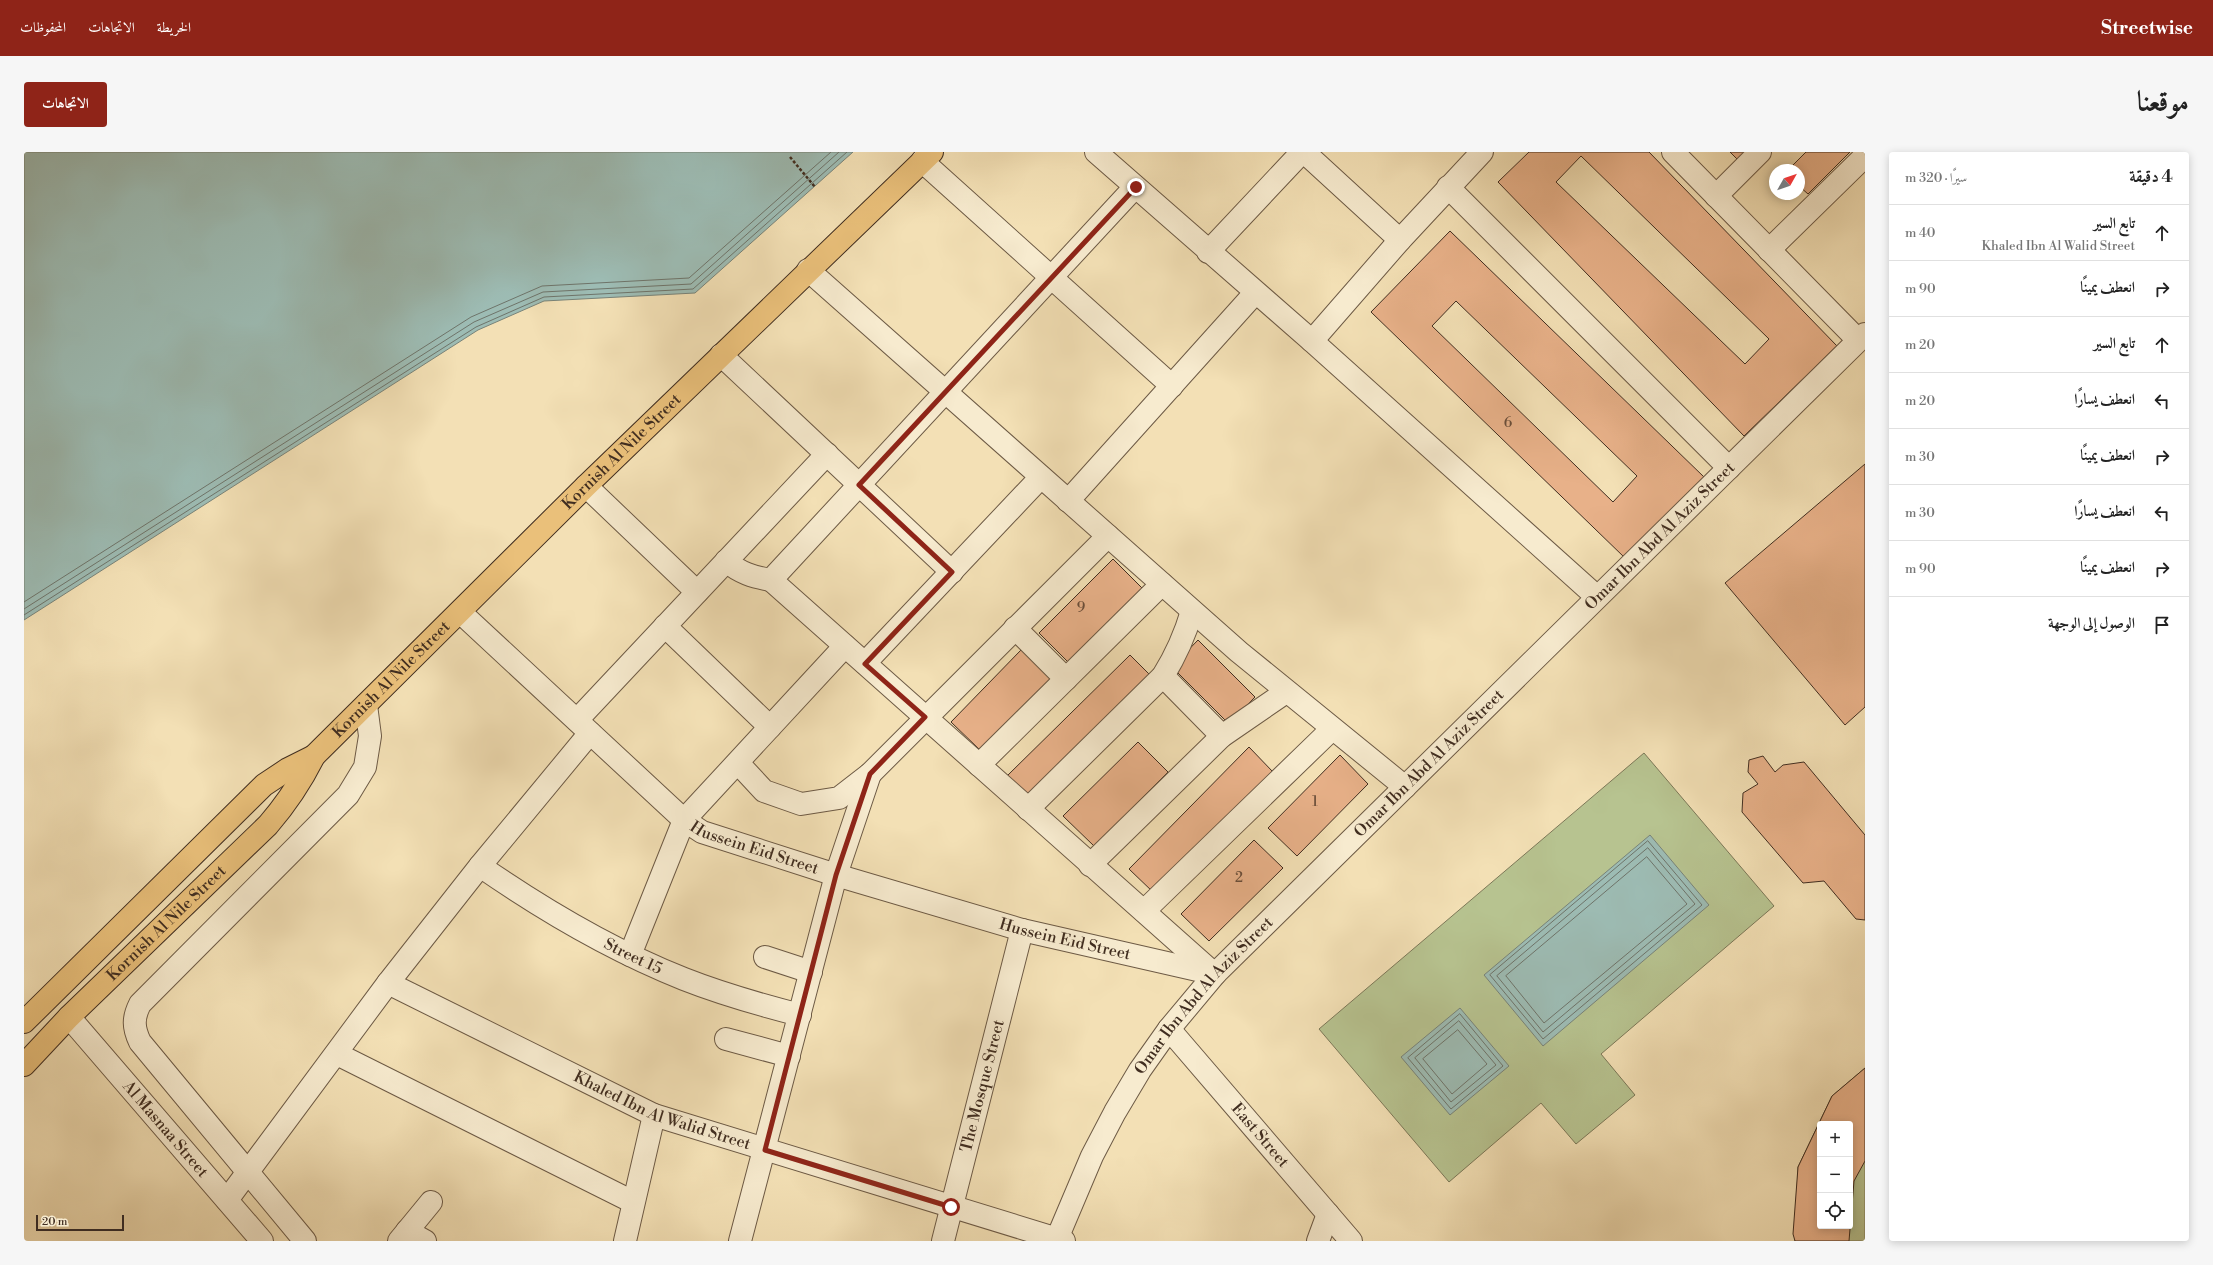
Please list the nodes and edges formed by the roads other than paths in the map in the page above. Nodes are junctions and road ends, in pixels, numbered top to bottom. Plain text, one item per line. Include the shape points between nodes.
1 (1303, 152) edge
2 (1482, 152) edge
3 (1672, 152) edge
4 (1760, 152) edge
5 (1098, 153) edge
6 (927, 156) edge
7 (1863, 161) edge
8 (1136, 187) junction
9 (1448, 187) junction
10 (1716, 196) junction
11 (1400, 240) junction
12 (1769, 250) junction
13 (1208, 252) junction
14 (808, 270) junction
15 (1052, 278) junction
16 (1255, 293) junction
17 (1862, 337) edge
18 (1312, 342) junction
19 (721, 355) junction
20 (1172, 386) junction
21 (945, 392) junction
22 (827, 454) junction
23 (1729, 468) junction
24 (1041, 477) junction
25 (859, 485) junction
26 (586, 486) junction
27 (1068, 501) junction
28 (1108, 536) junction
29 (726, 561) junction
30 (952, 572) junction
31 (771, 580) junction
32 (1162, 584) junction
33 (697, 592) junction
34 (1597, 597) junction
35 (1192, 611) junction
36 (460, 612) junction
37 (665, 626) junction
38 (1015, 628) junction
39 (845, 646) junction
40 (865, 664) junction
41 (1163, 676) junction
42 (1066, 679) junction
43 (1286, 692) junction
44 (366, 705) junction
45 (925, 717) junction
46 (583, 726) junction
47 (770, 728) junction
48 (1332, 729) junction
49 (1222, 736) junction
50 (314, 756) junction
51 (738, 763) junction
52 (979, 765) junction
53 (870, 774) junction
54 (1405, 787) junction
55 (1028, 809) junction
56 (684, 820) junction
57 (1090, 865) junction
58 (480, 866) junction
59 (836, 875) junction
60 (1144, 911) junction
61 (1022, 930) junction
62 (630, 955) junction
63 (765, 957) dead end
64 (811, 972) junction
65 (1215, 974) junction
66 (388, 984) junction
67 (800, 1015) junction
68 (69, 1017) junction
69 (24, 1022) edge
70 (1169, 1029) junction
71 (726, 1039) dead end
72 (338, 1054) junction
73 (789, 1056) junction
74 (24, 1065) edge
75 (654, 1115) junction
76 (765, 1150) junction
77 (248, 1171) junction
78 (227, 1200) junction
79 (431, 1202) dead end
80 (633, 1202) junction
81 (951, 1207) junction
82 (1328, 1214) junction
83 (410, 1238) edge
84 (1059, 1240) edge
85 (262, 1241) edge
86 (305, 1241) edge
87 (625, 1241) edge
88 (740, 1241) edge
89 (943, 1241) edge
90 (1318, 1241) edge
91 (1351, 1241) edge

1 - 11 street
1 - 13 street
2 - 9 street
3 - 10 street
4 - 10 street
5 - 8 street
6 - 14 main road, Kornish Al Nile Street
6 - 15 street
7 - 12 street
8 - 13 street
8 - 15 street
9 - 11 street
9 - 23 street
10 - 12 street
11 - 18 street
12 - 17 street
13 - 16 street
14 - 19 main road, Kornish Al Nile Street
14 - 21 street
15 - 20 street
15 - 21 street
16 - 18 street
16 - 20 street
17 - 23 street, Omar Ibn Abd Al Aziz Street
18 - 34 street
19 - 22 street
19 - 26 main road, Kornish Al Nile Street
20 - 27 street
21 - 24 street
21 - 25 street
22 - 25 street
22 - 29 street
23 - 34 street, Omar Ibn Abd Al Aziz Street
24 - 27 street
24 - 30 street
25 - 30 street
25 - 31 street
26 - 33 street
26 - 36 main road, Kornish Al Nile Street
27 - 28 street
28 - 32 street
28 - 38 street
29 - 31 street via 738,571
29 - 33 street
30 - 40 street
31 - 39 street
32 - 35 street
32 - 42 street
33 - 37 street
34 - 54 street, Omar Ibn Abd Al Aziz Street
35 - 41 street via 1178,651
35 - 43 street
36 - 44 main road, Kornish Al Nile Street
36 - 46 street, Hussein Eid Street
37 - 46 street
37 - 47 street
38 - 42 street
38 - 45 street
39 - 40 street
39 - 47 street
40 - 45 street
41 - 49 street
41 - 55 street
42 - 52 street
43 - 48 street
43 - 49 street
44 - 50 main road, Kornish Al Nile Street
44 - 77 street via 370,736 365,767 348,795 140,1004 134,1016 134,1029 140,1042
45 - 52 street
45 - 53 street
46 - 56 street, Hussein Eid Street
46 - 58 street
47 - 51 street
48 - 54 street
48 - 60 street
49 - 57 street
50 - 68 main road, Kornish Al Nile Street via 294,793 268,825
50 - 69 main road, Kornish Al Nile Street via 264,785
51 - 53 street via 764,791 801,804 839,798
51 - 56 street
52 - 55 street
53 - 59 street
54 - 65 street, Omar Ibn Abd Al Aziz Street
55 - 57 street
56 - 59 street, Hussein Eid Street via 702,832 721,839
56 - 62 street
57 - 60 street
58 - 62 street, Street 15 via 578,929
58 - 66 street
59 - 61 street, Hussein Eid Street
59 - 64 street
60 - 65 street
61 - 65 street, Hussein Eid Street
61 - 81 street, The Mosque Street
62 - 67 street, Street 15 via 685,979 741,999
63 - 64 street
64 - 67 street
65 - 70 street, Omar Ibn Abd Al Aziz Street
66 - 72 street
66 - 75 street, Khaled Ibn Al Walid Street
67 - 73 street
68 - 74 main road, Kornish Al Nile Street
68 - 78 street, Al Masnaa Street
70 - 82 street, East Street
70 - 84 street, Omar Ibn Abd Al Aziz Street via 1140,1070 1092,1156
71 - 73 street
72 - 77 street
72 - 80 street
73 - 76 street
75 - 76 street, Khaled Ibn Al Walid Street
75 - 80 street
76 - 81 street, Khaled Ibn Al Walid Street
76 - 88 street
77 - 78 street
77 - 86 street
78 - 85 street, Al Masnaa Street
79 - 83 street
80 - 87 street
81 - 84 street, Khaled Ibn Al Walid Street
81 - 89 street, The Mosque Street
82 - 90 street
82 - 91 street, East Street

